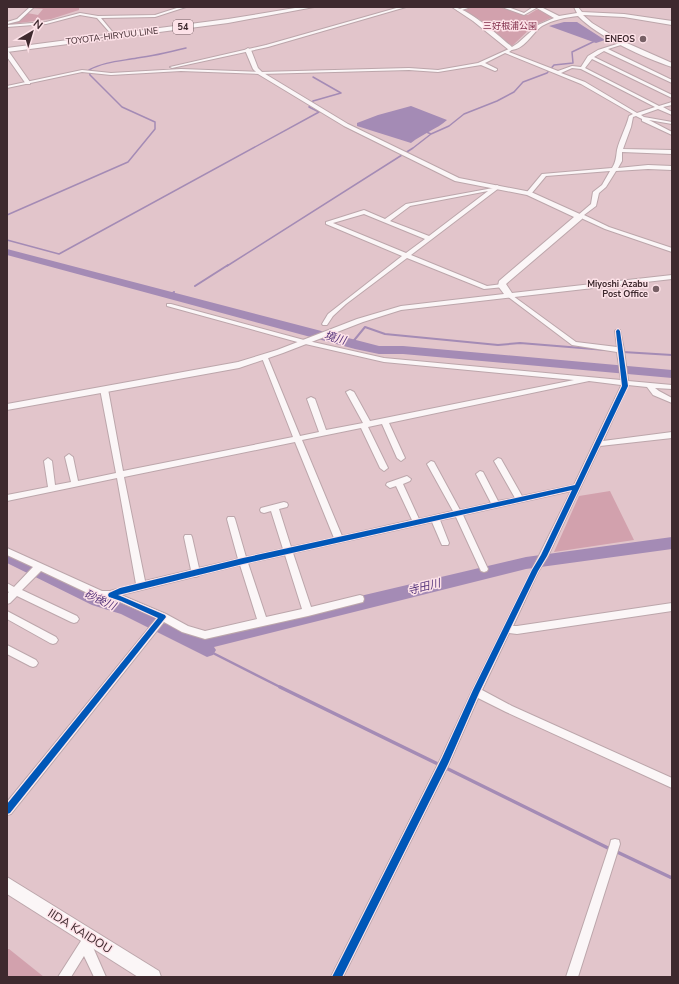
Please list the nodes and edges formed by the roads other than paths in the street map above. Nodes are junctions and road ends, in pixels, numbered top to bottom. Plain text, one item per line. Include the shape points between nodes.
1 (32, 7) edge
2 (184, 7) edge
3 (295, 7) edge
4 (311, 7) edge
5 (404, 7) edge
6 (454, 7) edge
7 (469, 7) edge
8 (504, 7) edge
9 (537, 7) edge
10 (576, 7) edge
11 (459, 10) junction
12 (581, 16) junction
13 (98, 17) junction
14 (559, 18) junction
15 (672, 23) edge
16 (7, 25) edge
17 (113, 35) junction
18 (623, 43) junction
19 (54, 44) junction
20 (604, 49) junction
21 (7, 50) edge
22 (248, 50) junction
23 (509, 51) junction
24 (7, 53) edge
25 (590, 57) junction
26 (480, 64) junction
27 (672, 65) edge
28 (582, 68) junction
29 (495, 70) dead end
30 (152, 72) junction
31 (260, 73) junction
32 (557, 73) junction
33 (672, 82) edge
34 (28, 83) junction
35 (7, 87) edge
36 (672, 97) edge
37 (672, 102) edge
38 (659, 107) junction
39 (634, 114) junction
40 (672, 114) edge
41 (643, 118) junction
42 (672, 123) edge
43 (672, 134) edge
44 (620, 150) junction
45 (672, 152) edge
46 (672, 168) edge
47 (614, 169) junction
48 (497, 187) junction
49 (529, 193) junction
50 (580, 216) junction
51 (386, 221) junction
52 (430, 238) junction
53 (672, 250) edge
54 (406, 256) junction
55 (672, 277) edge
56 (502, 286) junction
57 (509, 296) junction
58 (169, 305) dead end
59 (325, 324) dead end
60 (618, 331) dead end
61 (303, 342) junction
62 (621, 350) junction
63 (265, 358) junction
64 (590, 379) junction
65 (625, 382) junction
66 (648, 384) junction
67 (672, 387) edge
68 (104, 389) junction
69 (350, 392) dead end
70 (311, 399) dead end
71 (672, 401) edge
72 (7, 407) edge
73 (385, 422) junction
74 (366, 426) junction
75 (324, 434) junction
76 (672, 435) edge
77 (297, 439) junction
78 (598, 444) junction
79 (69, 457) dead end
80 (401, 458) dead end
81 (48, 461) dead end
82 (498, 462) dead end
83 (431, 464) dead end
84 (384, 468) dead end
85 (480, 474) dead end
86 (120, 475) junction
87 (407, 479) dead end
88 (398, 482) junction
89 (75, 484) junction
90 (390, 484) dead end
91 (576, 487) junction
92 (52, 489) junction
93 (7, 498) edge
94 (520, 499) junction
95 (284, 505) dead end
96 (496, 505) junction
97 (274, 508) junction
98 (264, 510) dead end
99 (458, 513) junction
100 (231, 519) dead end
101 (435, 519) junction
102 (417, 523) junction
103 (188, 537) dead end
104 (339, 540) junction
105 (445, 543) dead end
106 (7, 551) edge
107 (288, 552) junction
108 (243, 561) junction
109 (39, 567) junction
110 (484, 569) dead end
111 (196, 574) junction
112 (141, 586) junction
113 (7, 587) edge
114 (16, 591) junction
115 (111, 595) junction
116 (360, 599) dead end
117 (7, 600) edge
118 (672, 608) edge
119 (308, 612) junction
120 (7, 614) edge
121 (162, 619) junction
122 (74, 620) dead end
123 (264, 622) junction
124 (506, 629) junction
125 (53, 640) dead end
126 (7, 649) edge
127 (33, 663) dead end
128 (476, 692) junction
129 (672, 783) edge
130 (7, 810) edge
131 (615, 844) dead end
132 (7, 885) edge
133 (88, 942) junction
134 (64, 977) edge
135 (100, 977) edge
136 (153, 977) edge
137 (337, 977) edge
138 (572, 977) edge

1 - 16 street via 18,20
2 - 13 street via 155,16
3 - 17 main road, TOYOTA-HIRYUU LINE / 54
4 - 19 main road, TOYOTA-HIRYUU LINE / 54 via 228,21
5 - 22 street
6 - 11 street
7 - 11 street
8 - 9 street via 524,14
9 - 14 street
10 - 12 street
11 - 23 street via 475,20
12 - 14 street
12 - 15 street via 615,14
12 - 18 street via 593,27
13 - 16 street via 80,14 43,23
13 - 17 street
14 - 23 street via 541,25 516,48
17 - 19 main road, TOYOTA-HIRYUU LINE / 54
18 - 20 street
18 - 27 street
19 - 21 main road, TOYOTA-HIRYUU LINE / 54
20 - 25 street
20 - 33 street
22 - 30 street
22 - 31 street
23 - 26 street
23 - 32 street
24 - 34 street
25 - 28 street
25 - 36 street
26 - 29 street
26 - 31 street via 438,71 409,69
28 - 32 street via 572,67
28 - 38 street
30 - 31 street via 181,70
30 - 34 street via 111,74 82,71
31 - 48 street via 346,125 458,180
32 - 39 street via 583,83
34 - 35 street
37 - 38 street
38 - 39 street
38 - 40 street
39 - 41 street
39 - 44 street via 631,116
41 - 42 street
41 - 43 street via 649,124
44 - 45 street
44 - 47 street via 619,161
46 - 47 street
47 - 49 street via 544,175
47 - 50 street via 604,186 596,192 594,205
48 - 49 street
48 - 51 street via 408,205
48 - 52 street
49 - 50 street
50 - 53 street
50 - 56 street via 502,283
51 - 52 street
51 - 54 street via 364,212 328,223
52 - 54 street
54 - 56 street via 486,288
54 - 59 street via 344,303 330,315
55 - 57 street
56 - 57 street
57 - 61 street via 407,307 378,314
57 - 62 street via 574,344
58 - 61 street
60 - 62 street
61 - 63 street
61 - 64 street via 384,360
62 - 65 street
63 - 68 street
63 - 77 street
64 - 65 street
64 - 73 street
65 - 66 street
65 - 78 street
66 - 67 street
66 - 71 street via 656,393
68 - 72 street
68 - 86 street
69 - 74 street
70 - 75 street
73 - 74 street
73 - 80 street
74 - 75 street
74 - 84 street
75 - 77 street
76 - 78 street
77 - 86 street
77 - 104 street
78 - 91 street
79 - 89 street
81 - 92 street
82 - 94 street
83 - 99 street
85 - 96 street
86 - 89 street
86 - 112 street
87 - 88 street
88 - 90 street
88 - 102 street
89 - 92 street
91 - 94 street
91 - 124 street
92 - 93 street
94 - 96 street
95 - 97 street
96 - 99 street
97 - 98 street
97 - 107 street
99 - 101 street
99 - 110 street
100 - 108 street
101 - 102 street
101 - 105 street
102 - 104 street
103 - 111 street
104 - 107 street
106 - 109 street
107 - 108 street
107 - 119 street
108 - 111 street
108 - 123 street
109 - 114 street
109 - 115 street via 101,595
111 - 112 street
112 - 115 street
113 - 114 street
114 - 117 street
114 - 122 street
115 - 121 street
116 - 119 street
118 - 124 street via 517,630
119 - 123 street
120 - 125 street
121 - 123 street via 204,635
121 - 130 street
124 - 128 street
126 - 127 street
128 - 129 street
128 - 137 street
131 - 138 street
132 - 133 main road, IIDA KAIDOU
133 - 134 street
133 - 135 street
133 - 136 main road, IIDA KAIDOU

